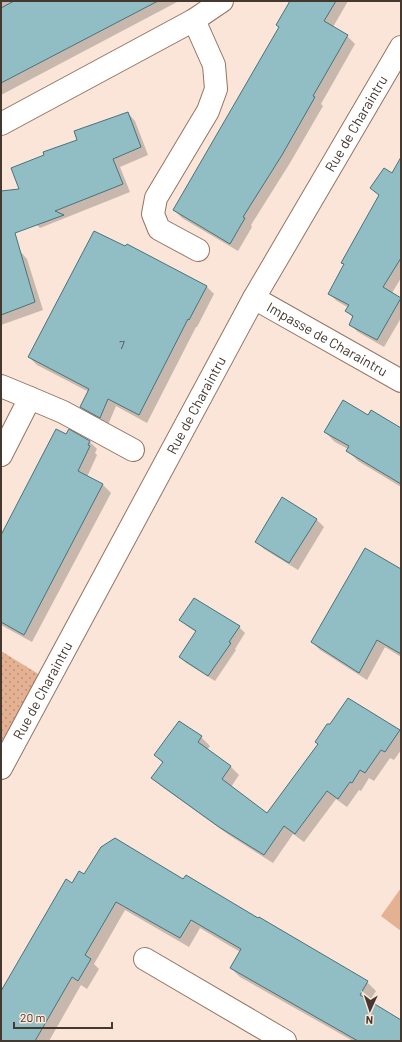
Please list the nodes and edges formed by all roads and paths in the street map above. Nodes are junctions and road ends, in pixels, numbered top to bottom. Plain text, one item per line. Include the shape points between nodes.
1 (222, 1) edge
2 (194, 20) junction
3 (401, 47) edge
4 (1, 124) edge
5 (198, 250) dead end
6 (254, 298) junction
7 (401, 381) edge
8 (1, 386) edge
9 (30, 398) junction
10 (134, 450) dead end
11 (1, 455) edge
12 (1, 768) edge
13 (145, 959) dead end
14 (284, 1041) edge

1 - 2 street
2 - 4 street
2 - 5 street via 214,65 216,89 208,111 156,198 153,214 159,229
3 - 6 street, Rue de Charaintru
6 - 7 street, Impasse de Charaintru
6 - 12 street, Rue de Charaintru
8 - 9 street
9 - 10 street via 63,412
9 - 11 street
13 - 14 street

